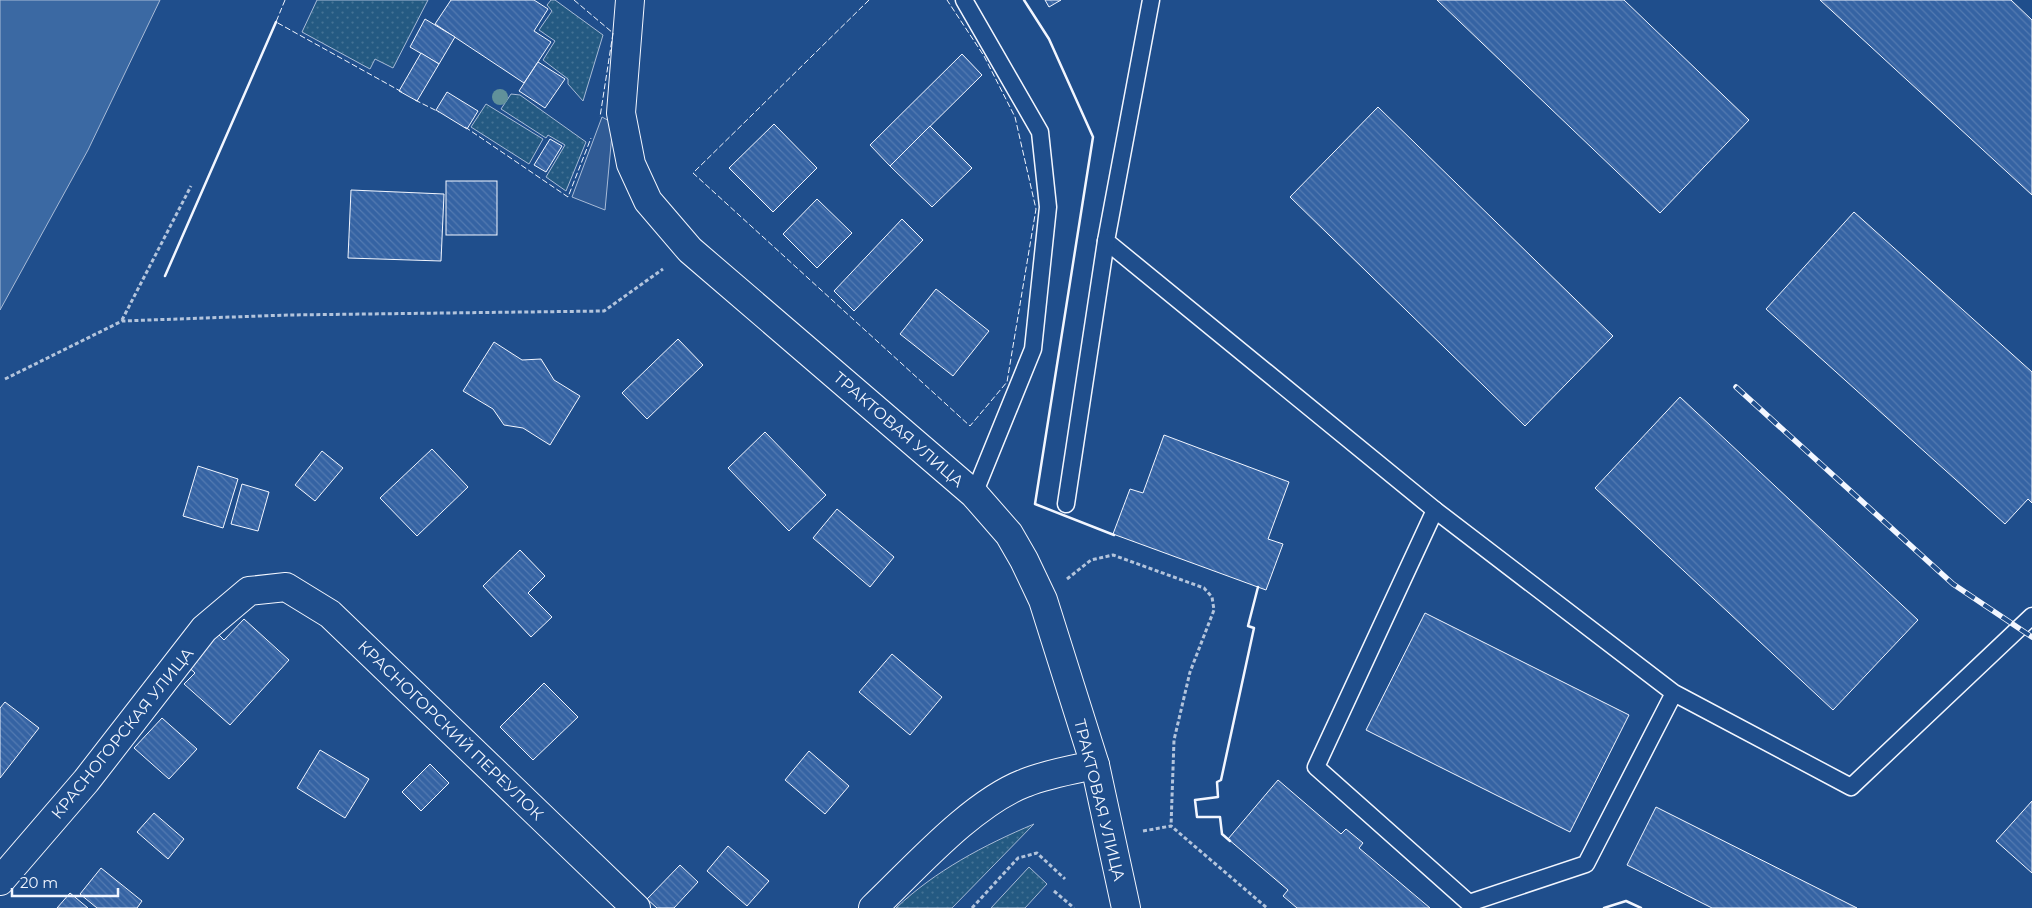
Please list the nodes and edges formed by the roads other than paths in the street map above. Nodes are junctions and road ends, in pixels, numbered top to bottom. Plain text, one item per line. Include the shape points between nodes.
1 (630, 0) edge
2 (964, 0) edge
3 (1151, 0) edge
4 (1106, 241) junction
5 (974, 494) junction
6 (1066, 504) dead end
7 (1435, 510) junction
8 (249, 591) joint
9 (2032, 616) edge
10 (1674, 693) junction
11 (1095, 765) junction
12 (0, 881) edge
13 (636, 908) edge
14 (873, 908) edge
15 (1126, 908) edge

1 - 5 street, ТРАКТОВАЯ УЛИЦА via 622,113 631,164 648,201 690,250
2 - 5 lane via 1040,132 1048,207 1033,349
3 - 4 lane
4 - 6 lane
4 - 7 lane
5 - 11 street, ТРАКТОВАЯ УЛИЦА via 1009,534 1043,600
7 - 10 lane
7 - 10 lane via 1316,767 1469,903 1586,864
8 - 12 street, КРАСНОГОРСКАЯ УЛИЦА via 204,629 86,781
8 - 13 street, КРАСНОГОРСКИЙ ПЕРЕУЛОК via 286,586 330,614
9 - 10 lane via 1852,787
11 - 14 street via 1058,772 1023,784 994,799 972,814
11 - 15 street, ТРАКТОВАЯ УЛИЦА

